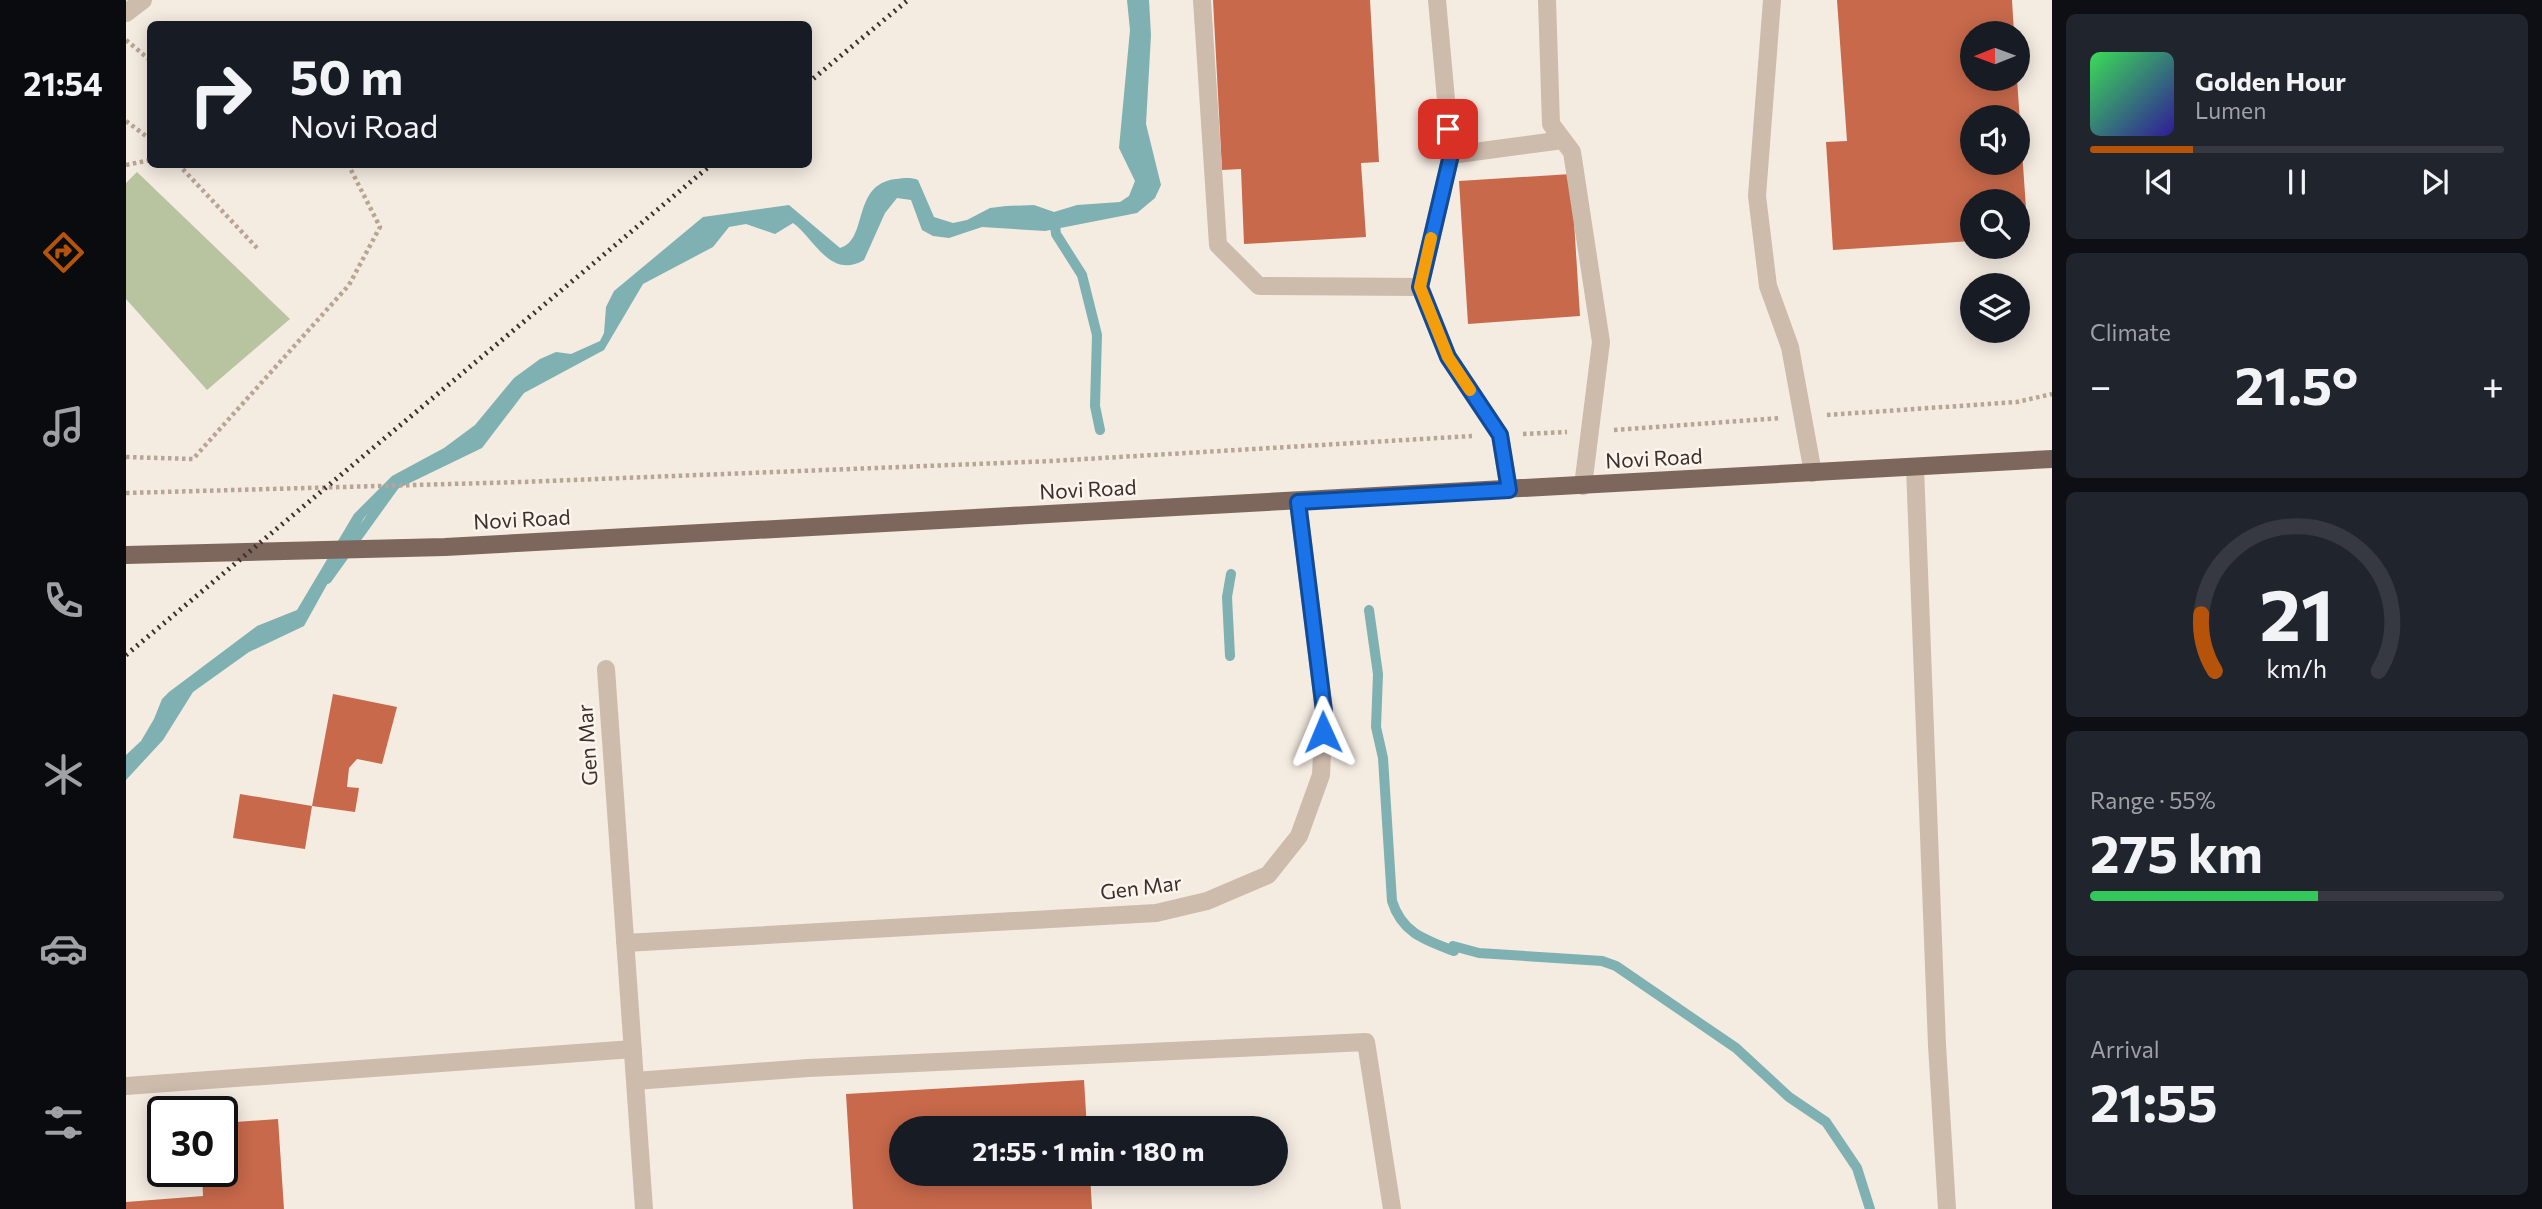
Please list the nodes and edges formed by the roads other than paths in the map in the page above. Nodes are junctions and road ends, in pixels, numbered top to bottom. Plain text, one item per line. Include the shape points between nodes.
1 (143, 0) edge
2 (1202, 0) edge
3 (1437, 0) edge
4 (1547, 0) edge
5 (1772, 0) edge
6 (126, 13) edge
7 (1563, 140) junction
8 (1451, 155) junction
9 (1420, 287) junction
10 (2052, 459) edge
11 (1915, 467) junction
12 (1813, 473) junction
13 (1583, 486) junction
14 (1509, 490) junction
15 (1298, 502) junction
16 (126, 555) edge
17 (606, 669) dead end
18 (625, 943) junction
19 (633, 1049) junction
20 (635, 1081) junction
21 (126, 1086) edge
22 (644, 1209) edge
23 (1392, 1209) edge
24 (1947, 1209) edge

1 - 6 street
2 - 9 street via 1218,245 1259,286
3 - 8 street
4 - 7 street via 1551,124
5 - 12 street via 1757,196 1768,286 1790,347
7 - 8 street
7 - 13 street via 1572,152 1601,341
8 - 9 street
9 - 14 street via 1448,357 1500,435
10 - 11 main road, Novi Road
11 - 12 main road, Novi Road
11 - 24 street
12 - 13 main road, Novi Road
13 - 14 main road, Novi Road
14 - 15 main road, Novi Road
15 - 16 main road, Novi Road via 445,547
15 - 18 street, Gen Mar via 1324,711 1321,775 1299,836 1268,875 1207,901 1156,913
17 - 18 street, Gen Mar
18 - 19 street, Gen Mar
19 - 20 street, Gen Mar
19 - 21 street
20 - 22 street, Gen Mar
20 - 23 street via 808,1068 1366,1042

